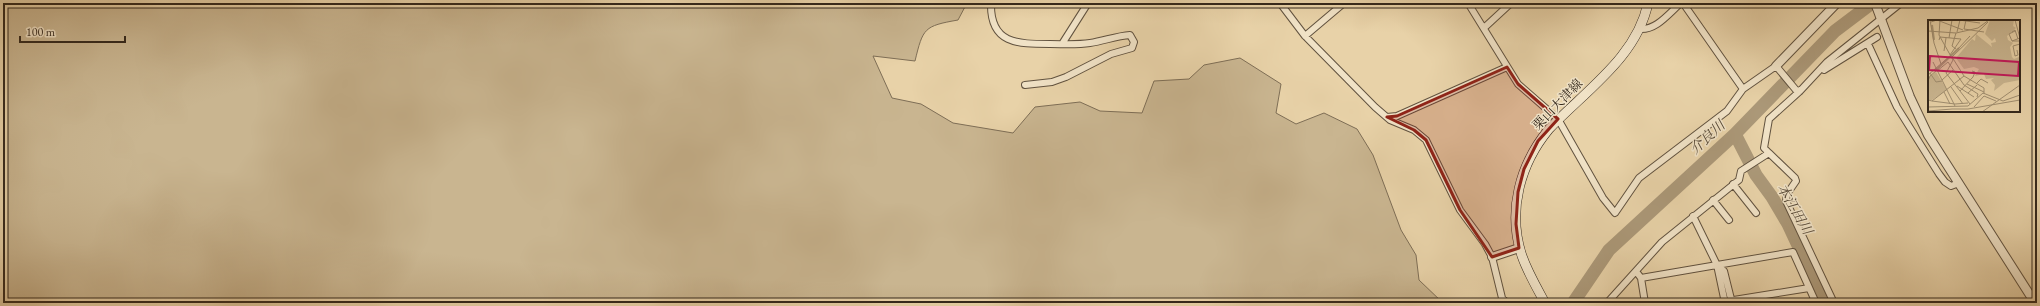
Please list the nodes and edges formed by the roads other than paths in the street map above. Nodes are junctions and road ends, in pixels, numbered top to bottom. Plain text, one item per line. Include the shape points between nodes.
1 (990, 3) edge
2 (1088, 3) edge
3 (1280, 3) edge
4 (1344, 3) edge
5 (1468, 3) edge
6 (1511, 3) edge
7 (1648, 3) edge
8 (1682, 3) edge
9 (1837, 3) edge
10 (1875, 3) edge
11 (1901, 3) edge
12 (1880, 19) junction
13 (1485, 27) junction
14 (1640, 29) junction
15 (1305, 36) junction
16 (1878, 37) dead end
17 (1062, 44) junction
18 (1868, 44) junction
19 (1508, 67) junction
20 (1777, 68) junction
21 (1822, 68) junction
22 (1025, 85) dead end
23 (1743, 89) junction
24 (1798, 91) junction
25 (1387, 117) junction
26 (1558, 119) junction
27 (1769, 153) junction
28 (1959, 183) junction
29 (1733, 184) junction
30 (1713, 200) junction
31 (1756, 213) dead end
32 (1693, 216) junction
33 (1730, 220) dead end
34 (1519, 248) junction
35 (1492, 257) junction
36 (1717, 265) junction
37 (1635, 270) junction
38 (1641, 278) junction
39 (1809, 288) junction
40 (1728, 302) edge
41 (1507, 303) edge
42 (1545, 303) edge
43 (1607, 303) edge
44 (1645, 303) edge
45 (1715, 303) edge
46 (1816, 303) edge
47 (1834, 303) edge
48 (2035, 303) edge

1 - 17 street via 991,18 997,31 1004,38 1025,44
2 - 17 street
3 - 15 street
4 - 15 street
5 - 13 street
6 - 13 street
7 - 14 main road, 栗山大津線
8 - 14 street via 1654,27
8 - 23 street
9 - 20 street
10 - 12 street
11 - 12 street
12 - 21 street
12 - 28 street via 1910,97 1928,135
13 - 19 street
14 - 26 main road, 栗山大津線 via 1623,56
15 - 25 street
16 - 18 street
17 - 22 street via 1091,43 1130,35 1134,42 1132,48 1093,62 1066,77 1052,82
18 - 21 street via 1824,70
18 - 28 street via 1897,107 1939,174 1951,186
19 - 25 street via 1397,116
19 - 26 street via 1518,84
20 - 23 street
20 - 24 street
21 - 24 street
23 - 26 street via 1727,111 1639,178 1615,213 1603,198
24 - 27 street via 1769,118 1764,148
25 - 35 street via 1414,130 1426,140 1460,210
26 - 34 main road, 栗山大津線 via 1538,141 1524,169 1518,192 1516,224
27 - 29 street via 1741,171 1739,180
27 - 47 street via 1795,178 1795,184 1787,194 1786,201
28 - 48 street
29 - 30 street
29 - 31 street
30 - 32 street
30 - 33 street
32 - 36 street
32 - 37 street via 1662,242
34 - 35 street
34 - 42 main road, 栗山大津線
35 - 41 street via 1502,298
36 - 38 street
36 - 39 street via 1793,252
36 - 40 street via 1724,271
37 - 38 street
37 - 43 street
38 - 44 street
39 - 40 street
39 - 46 street
40 - 45 street

